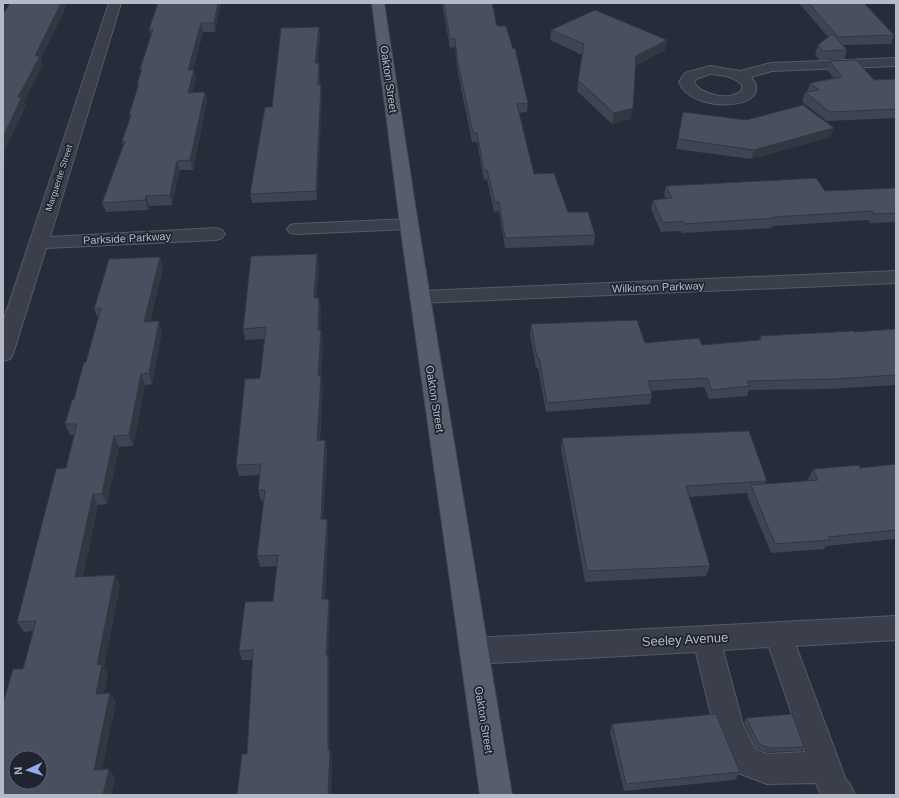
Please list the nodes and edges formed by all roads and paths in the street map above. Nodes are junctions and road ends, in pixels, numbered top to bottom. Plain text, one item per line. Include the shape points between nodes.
1 (115, 3) edge
2 (378, 3) edge
3 (896, 62) edge
4 (739, 76) dead end
5 (409, 224) junction
6 (296, 229) dead end
7 (216, 234) dead end
8 (39, 243) junction
9 (896, 277) edge
10 (420, 297) junction
11 (3, 354) edge
12 (896, 628) edge
13 (778, 634) junction
14 (706, 638) junction
15 (474, 651) junction
16 (826, 767) junction
17 (496, 795) edge
18 (838, 795) edge

1 - 8 street, Marguerite Street
2 - 5 main road, Oakton Street
3 - 4 street via 771,67
5 - 6 street
5 - 10 main road, Oakton Street
7 - 8 street, Parkside Parkway
8 - 11 street, Marguerite Street
9 - 10 street, Wilkinson Parkway
10 - 15 main road, Oakton Street
12 - 13 street, Seeley Avenue
13 - 14 street, Seeley Avenue
13 - 16 street
14 - 15 street, Seeley Avenue
14 - 16 street via 729,727 744,760 767,769
15 - 17 main road, Oakton Street
16 - 18 street

